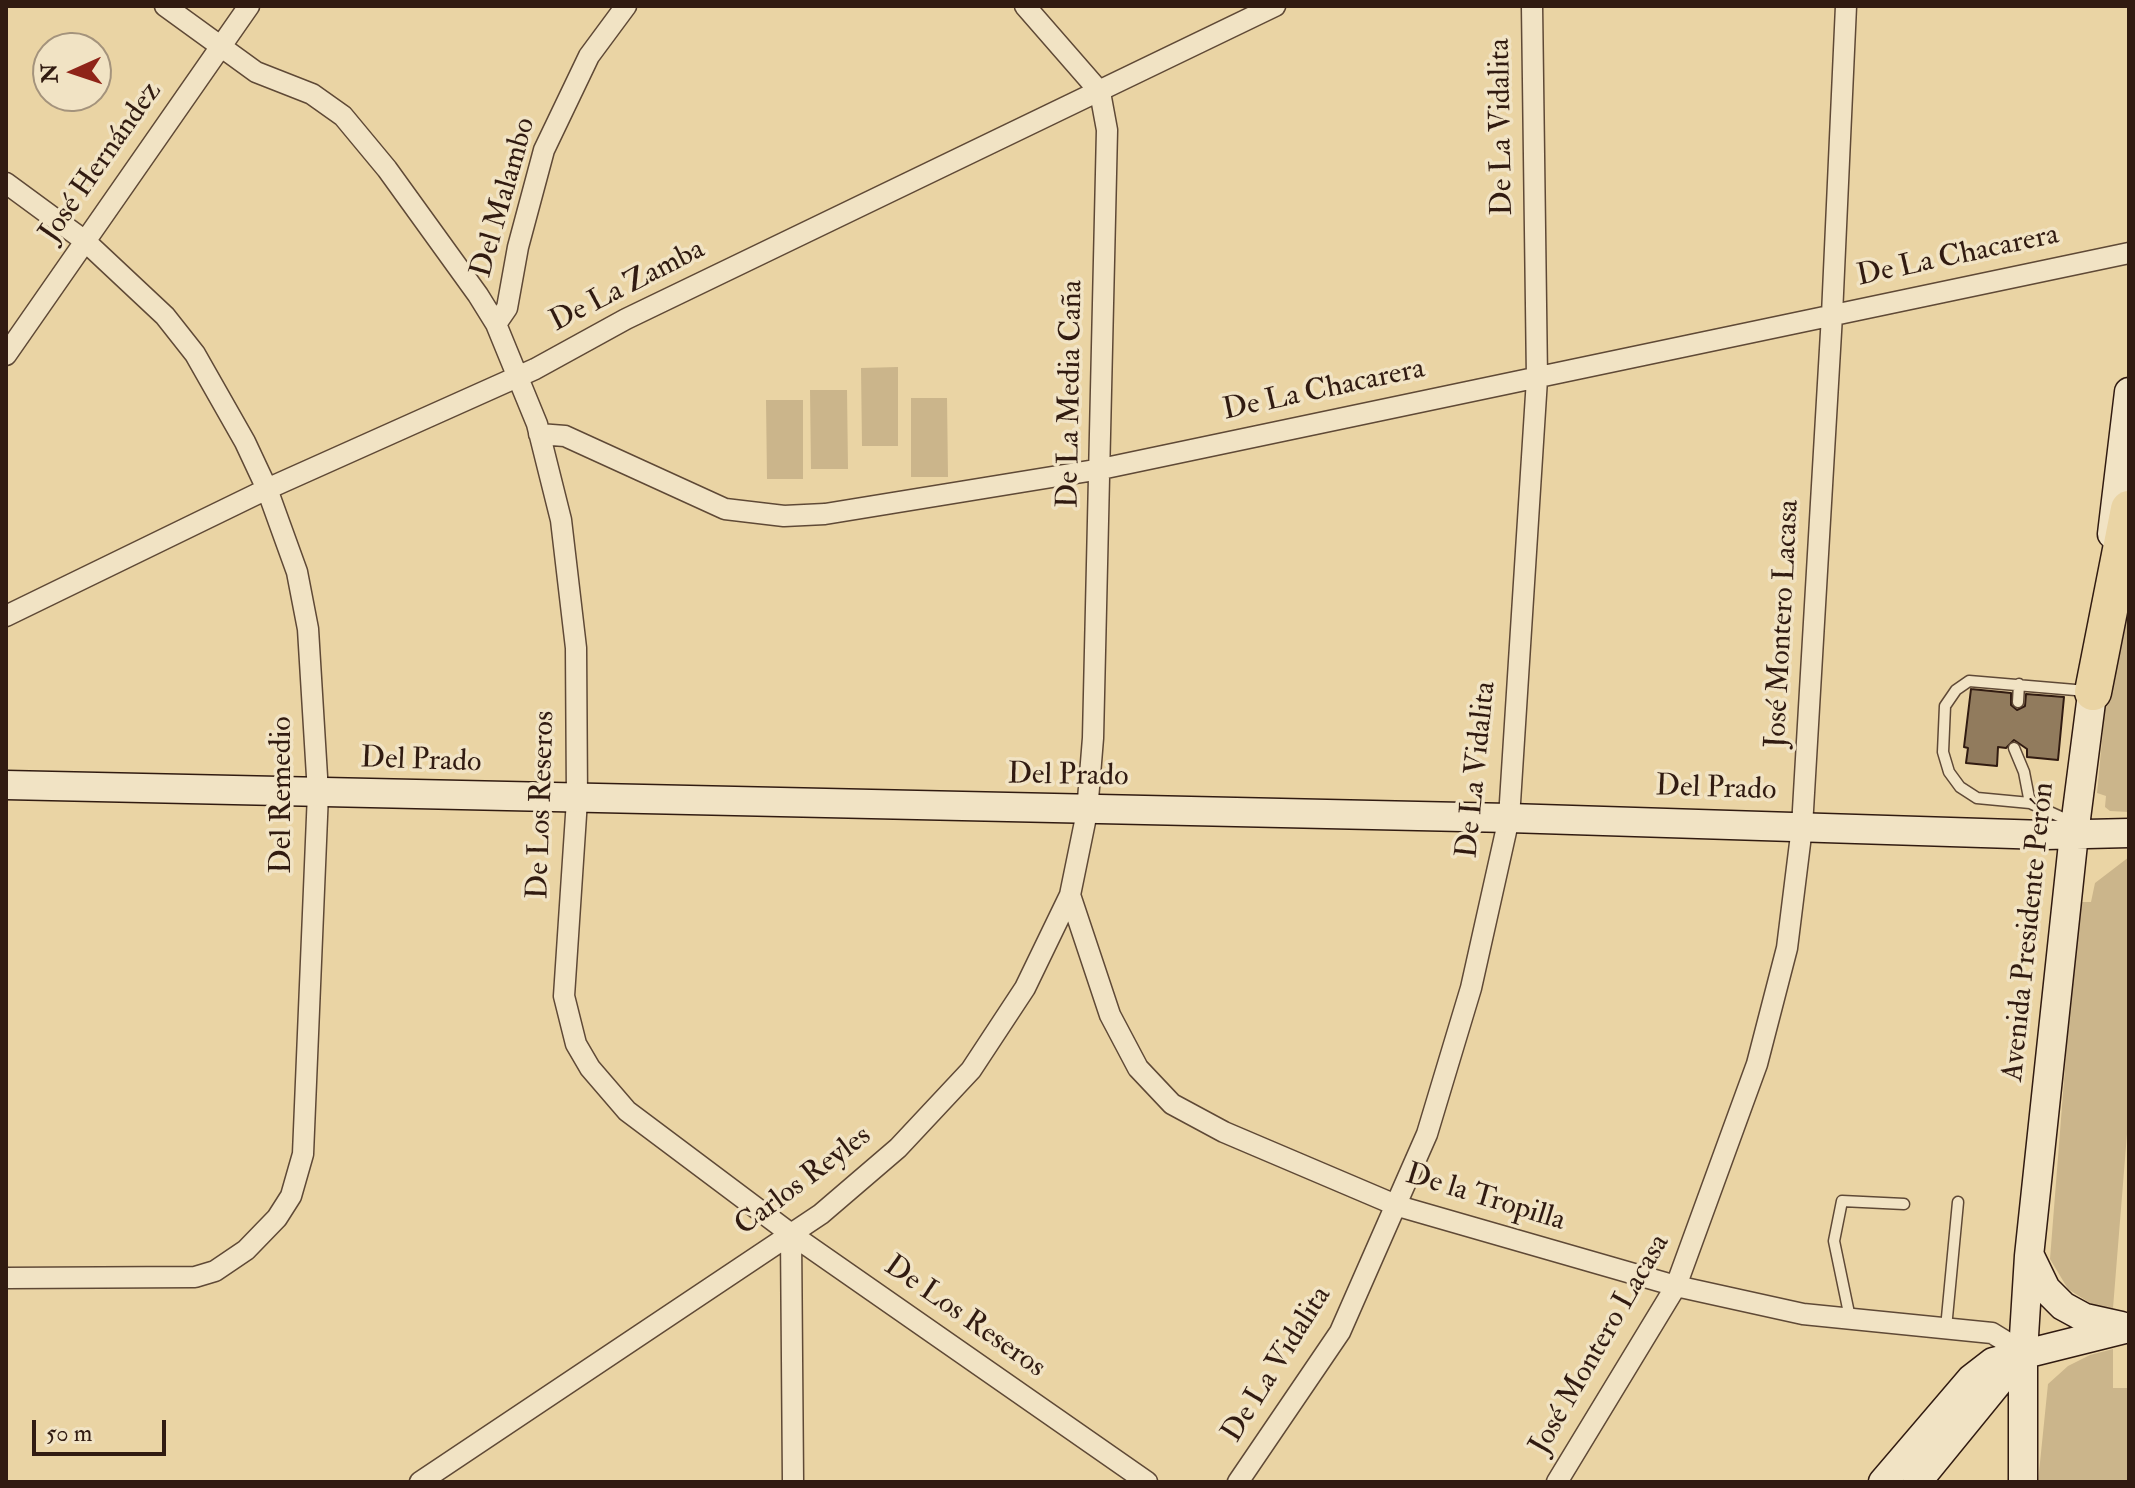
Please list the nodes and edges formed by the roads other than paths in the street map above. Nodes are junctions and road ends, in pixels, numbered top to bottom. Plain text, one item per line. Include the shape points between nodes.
1 (165, 6) edge
2 (249, 6) edge
3 (626, 6) edge
4 (1025, 6) edge
5 (1275, 6) edge
6 (1532, 6) edge
7 (1846, 6) edge
8 (220, 45) junction
9 (1100, 92) junction
10 (6, 183) edge
11 (85, 241) junction
12 (2129, 253) edge
13 (1832, 315) junction
14 (496, 324) junction
15 (6, 355) edge
16 (517, 377) junction
17 (1537, 379) junction
18 (2129, 392) edge
19 (539, 434) junction
20 (1101, 469) junction
21 (267, 489) junction
22 (2129, 509) edge
23 (6, 616) edge
24 (2019, 684) junction
25 (2093, 692) junction
26 (2018, 702) dead end
27 (2014, 748) dead end
28 (6, 785) edge
29 (318, 793) junction
30 (577, 800) junction
31 (2030, 803) junction
32 (1087, 812) junction
33 (1509, 818) junction
34 (1802, 827) junction
35 (2074, 828) junction
36 (2129, 833) edge
37 (1070, 895) junction
38 (1958, 1202) dead end
39 (1904, 1204) dead end
40 (1398, 1206) junction
41 (791, 1234) junction
42 (2029, 1256) junction
43 (6, 1278) edge
44 (1676, 1286) junction
45 (1850, 1320) junction
46 (1946, 1328) junction
47 (2129, 1328) edge
48 (2023, 1352) junction
49 (420, 1482) edge
50 (793, 1482) edge
51 (1147, 1482) edge
52 (1238, 1482) edge
53 (1557, 1482) edge
54 (1883, 1482) edge
55 (1917, 1482) edge
56 (2023, 1482) edge

1 - 8 street, De Los Reseros
2 - 8 street, José Hernández
3 - 14 street, Del Malambo via 589,56 544,150 507,308
4 - 9 street
5 - 9 street, De La Zamba
6 - 17 street, De La Vidalita
7 - 13 street, José Montero Lacasa
8 - 11 street, José Hernández
8 - 14 street, De Los Reseros via 256,72 312,94 343,116 387,169
9 - 16 street, De La Zamba via 626,319
9 - 20 street, De La Media Caña via 1107,130
10 - 11 street, Del Remedio
11 - 15 street, José Hernández
11 - 21 street, Del Remedio via 142,292 195,354
12 - 13 street, De La Chacarera
13 - 17 street, De La Chacarera
13 - 34 street, José Montero Lacasa
14 - 16 street, De Los Reseros
16 - 19 street, De Los Reseros
16 - 21 street, De La Zamba
17 - 20 street, De La Chacarera
17 - 33 street, De La Vidalita
18 - 25 street, Avenida Presidente Perón
19 - 20 street, De La Chacarera via 565,436 725,509 784,516 897,505
19 - 30 street, De Los Reseros via 571,587
20 - 32 street, De La Media Caña
21 - 23 street, De La Zamba
21 - 29 street, Del Remedio via 297,572 308,629
22 - 25 highway
24 - 25 lane
24 - 26 lane
24 - 31 lane via 1969,681 1956,690 1945,706 1943,752 1960,787 1977,798
25 - 35 street, Avenida Presidente Perón
27 - 31 lane
28 - 29 street, Del Prado
29 - 30 street, Del Prado
29 - 43 street, Del Remedio via 303,1154 291,1196 277,1218 246,1250 215,1271 195,1277
30 - 32 street, Del Prado
30 - 41 street, De Los Reseros via 564,996 576,1044 627,1111
31 - 35 lane
32 - 33 street, Del Prado
32 - 37 street, Carlos Reyles
33 - 34 street, Del Prado
33 - 40 street, De La Vidalita via 1451,1063
34 - 35 street, Del Prado
34 - 44 street, José Montero Lacasa via 1775,1002
35 - 36 street, Del Prado
35 - 42 street, Avenida Presidente Perón
37 - 40 street, De la Tropilla via 1110,1015 1155,1089 1224,1132
37 - 41 street, Carlos Reyles via 1025,988 971,1070 898,1148
38 - 46 lane
39 - 45 lane via 1842,1201 1834,1241
40 - 44 street, De la Tropilla
40 - 52 street, De La Vidalita via 1340,1332
41 - 49 street, Carlos Reyles
41 - 50 street
41 - 51 street, De Los Reseros
42 - 47 street via 2046,1289 2063,1306 2085,1318
42 - 48 street, Avenida Presidente Perón
44 - 45 street, De la Tropilla via 1770,1309
44 - 53 street, José Montero Lacasa
45 - 46 street, De la Tropilla
46 - 48 street, De la Tropilla via 1992,1333
47 - 48 street
48 - 54 street via 1993,1362 1971,1379
48 - 55 street
48 - 56 street, Avenida Presidente Perón

